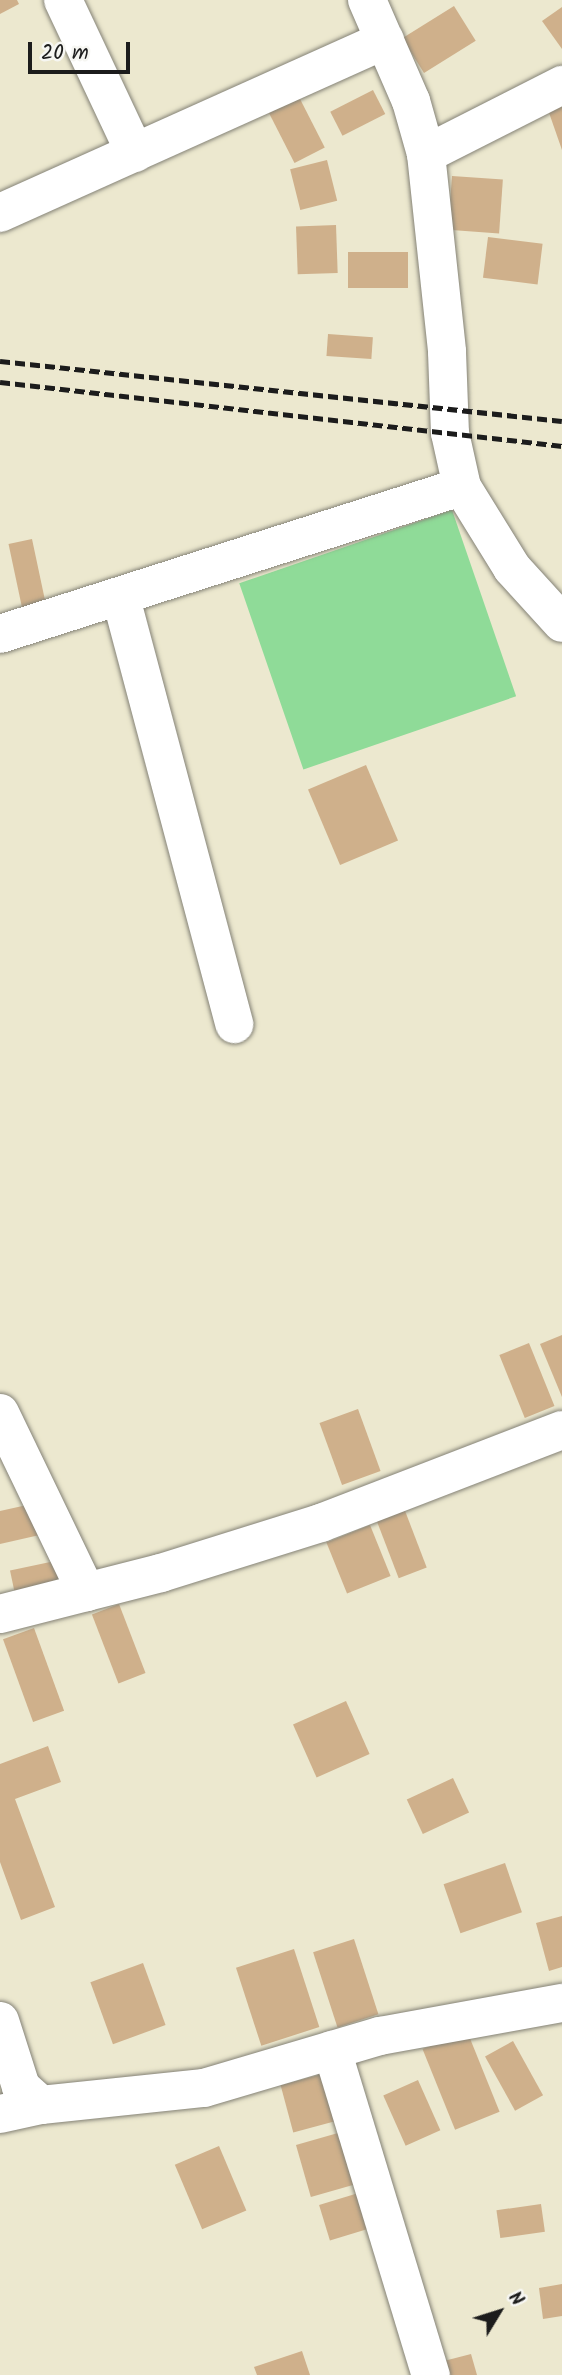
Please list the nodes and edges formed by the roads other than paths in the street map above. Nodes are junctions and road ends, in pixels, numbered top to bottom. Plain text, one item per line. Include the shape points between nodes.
1 (63, 0) edge
2 (367, 0) edge
3 (385, 40) junction
4 (562, 85) edge
5 (135, 153) junction
6 (426, 154) junction
7 (0, 213) edge
8 (462, 487) junction
9 (121, 598) junction
10 (562, 623) edge
11 (0, 634) edge
12 (234, 1024) dead end
13 (0, 1413) edge
14 (562, 1430) edge
15 (86, 1592) junction
16 (0, 1614) edge
17 (562, 2003) edge
18 (0, 2021) edge
19 (332, 2050) junction
20 (41, 2105) junction
21 (0, 2114) edge
22 (431, 2375) edge

1 - 5 street
2 - 3 street
3 - 5 street
3 - 6 street via 411,101
4 - 6 street
5 - 7 street
6 - 8 street via 447,352 450,433
8 - 9 street
8 - 10 street via 512,568
9 - 11 street
9 - 12 street
13 - 15 street
14 - 15 street via 321,1523
15 - 16 street
17 - 19 street via 380,2036
18 - 20 street via 21,2087
19 - 20 street via 204,2088
19 - 22 street
20 - 21 street

